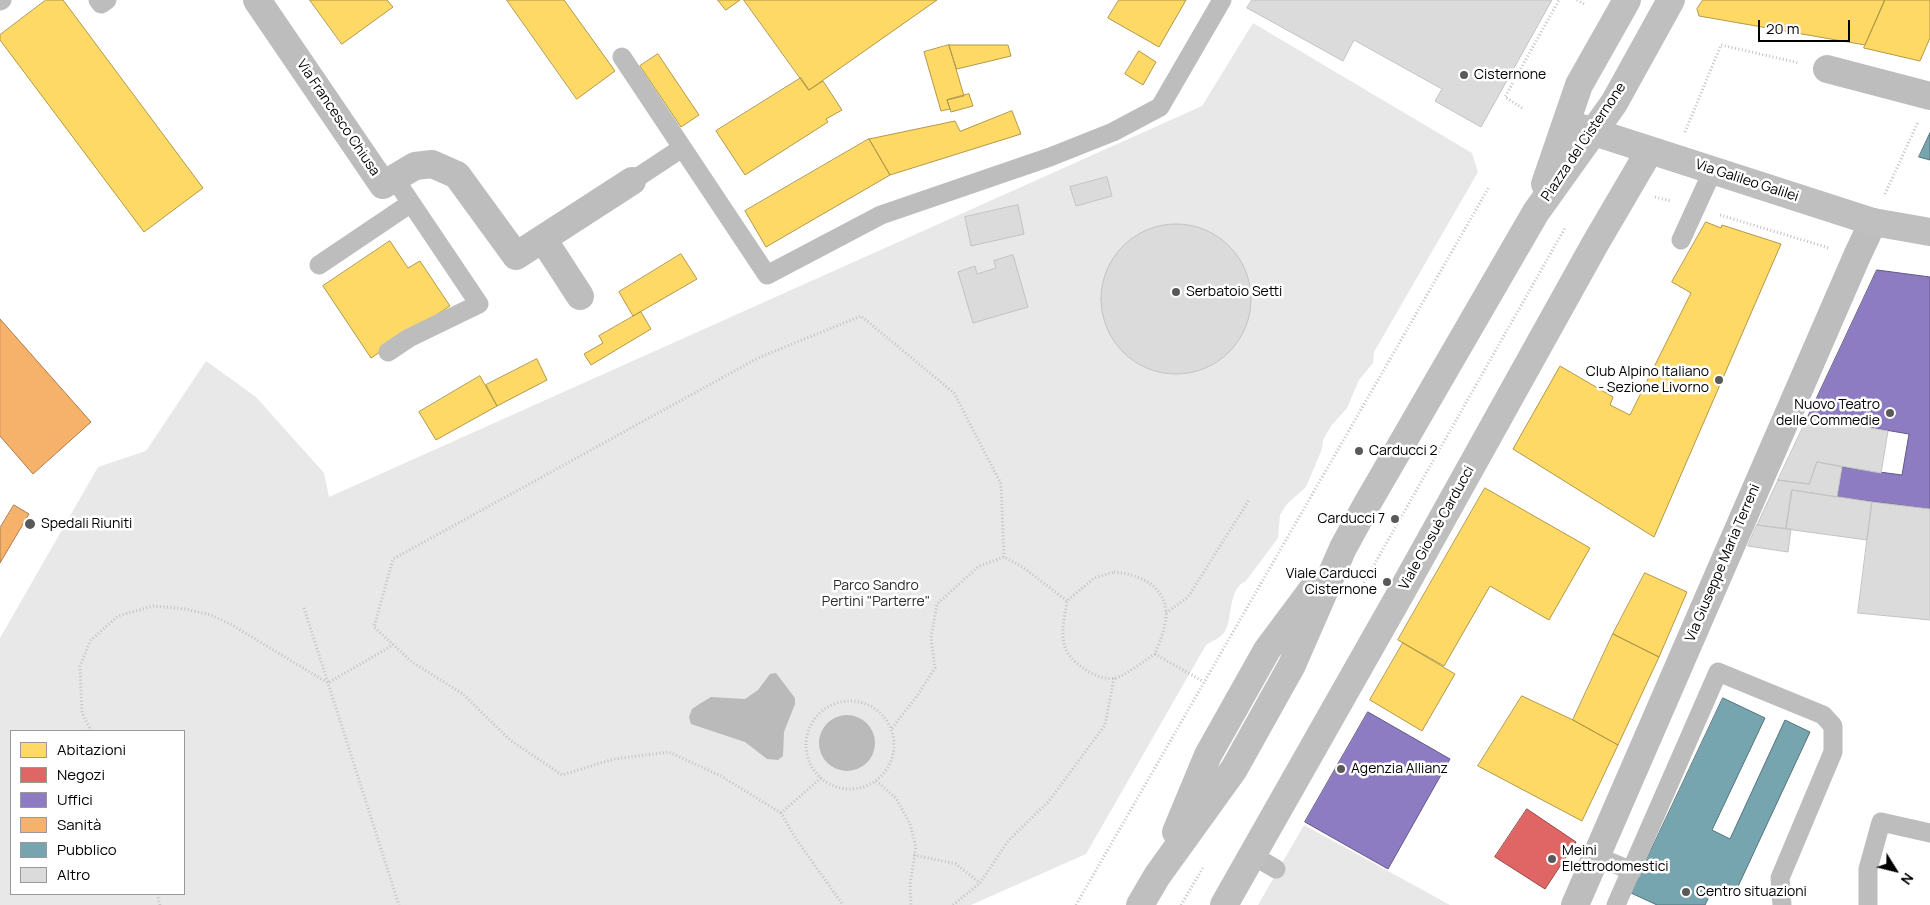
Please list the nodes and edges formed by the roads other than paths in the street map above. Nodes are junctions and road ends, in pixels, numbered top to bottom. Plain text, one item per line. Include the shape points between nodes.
1 (98, 0) edge
2 (106, 0) edge
3 (257, 0) edge
4 (1222, 0) edge
5 (1627, 0) edge
6 (1671, 0) edge
7 (622, 57) dead end
8 (1827, 69) road end
9 (1930, 97) edge
10 (1566, 123) junction
11 (1593, 132) junction
12 (682, 148) junction
13 (1650, 150) junction
14 (1713, 170) junction
15 (392, 179) junction
16 (632, 182) joint
17 (412, 203) junction
18 (1536, 212) junction
19 (1873, 222) junction
20 (1930, 232) edge
21 (543, 239) junction
22 (1681, 240) dead end
23 (319, 265) dead end
24 (580, 296) dead end
25 (388, 352) dead end
26 (1930, 833) edge
27 (1252, 855) junction
28 (1596, 856) junction
29 (1276, 869) dead end
30 (1632, 871) junction
31 (1140, 905) edge
32 (1224, 905) edge
33 (1575, 905) edge
34 (1616, 905) edge
35 (1782, 905) edge
36 (1868, 905) edge

1 - 2 lane via 101,4
3 - 15 street, Via Francesco Chiusa via 383,185
4 - 12 lane via 1160,107 1113,132 1059,154 881,215 766,275
5 - 10 main road, Piazza del Cisternone via 1579,85
6 - 11 main road, Piazza del Cisternone via 1614,103
7 - 12 lane
8 - 9 street
10 - 11 main road, Via Galileo Galilei
10 - 18 main road, Piazza del Cisternone
11 - 13 main road, Via Galileo Galilei
11 - 18 main road, Piazza del Cisternone
12 - 16 lane
13 - 14 main road, Via Galileo Galilei
13 - 27 main road, Viale Giosuè Carducci
14 - 19 main road, Via Galileo Galilei
14 - 22 lane
15 - 17 lane
15 - 21 street, Via Francesco Chiusa via 415,166 432,164 457,175 516,256
16 - 21 street, Via Francesco Chiusa
17 - 23 lane
17 - 25 lane via 479,304 409,338
18 - 31 main road via 1343,548 1292,665 1234,769 1157,876
19 - 20 main road, Via Galileo Galilei
19 - 28 street, Via Giuseppe Maria Terreni
21 - 24 street
26 - 36 lane via 1881,822 1868,869
27 - 29 lane
27 - 32 main road, Viale Giosuè Carducci
28 - 30 lane
28 - 33 street, Via Giuseppe Maria Terreni
30 - 34 lane
30 - 35 lane via 1718,672 1823,715 1833,726 1833,752 1780,878

